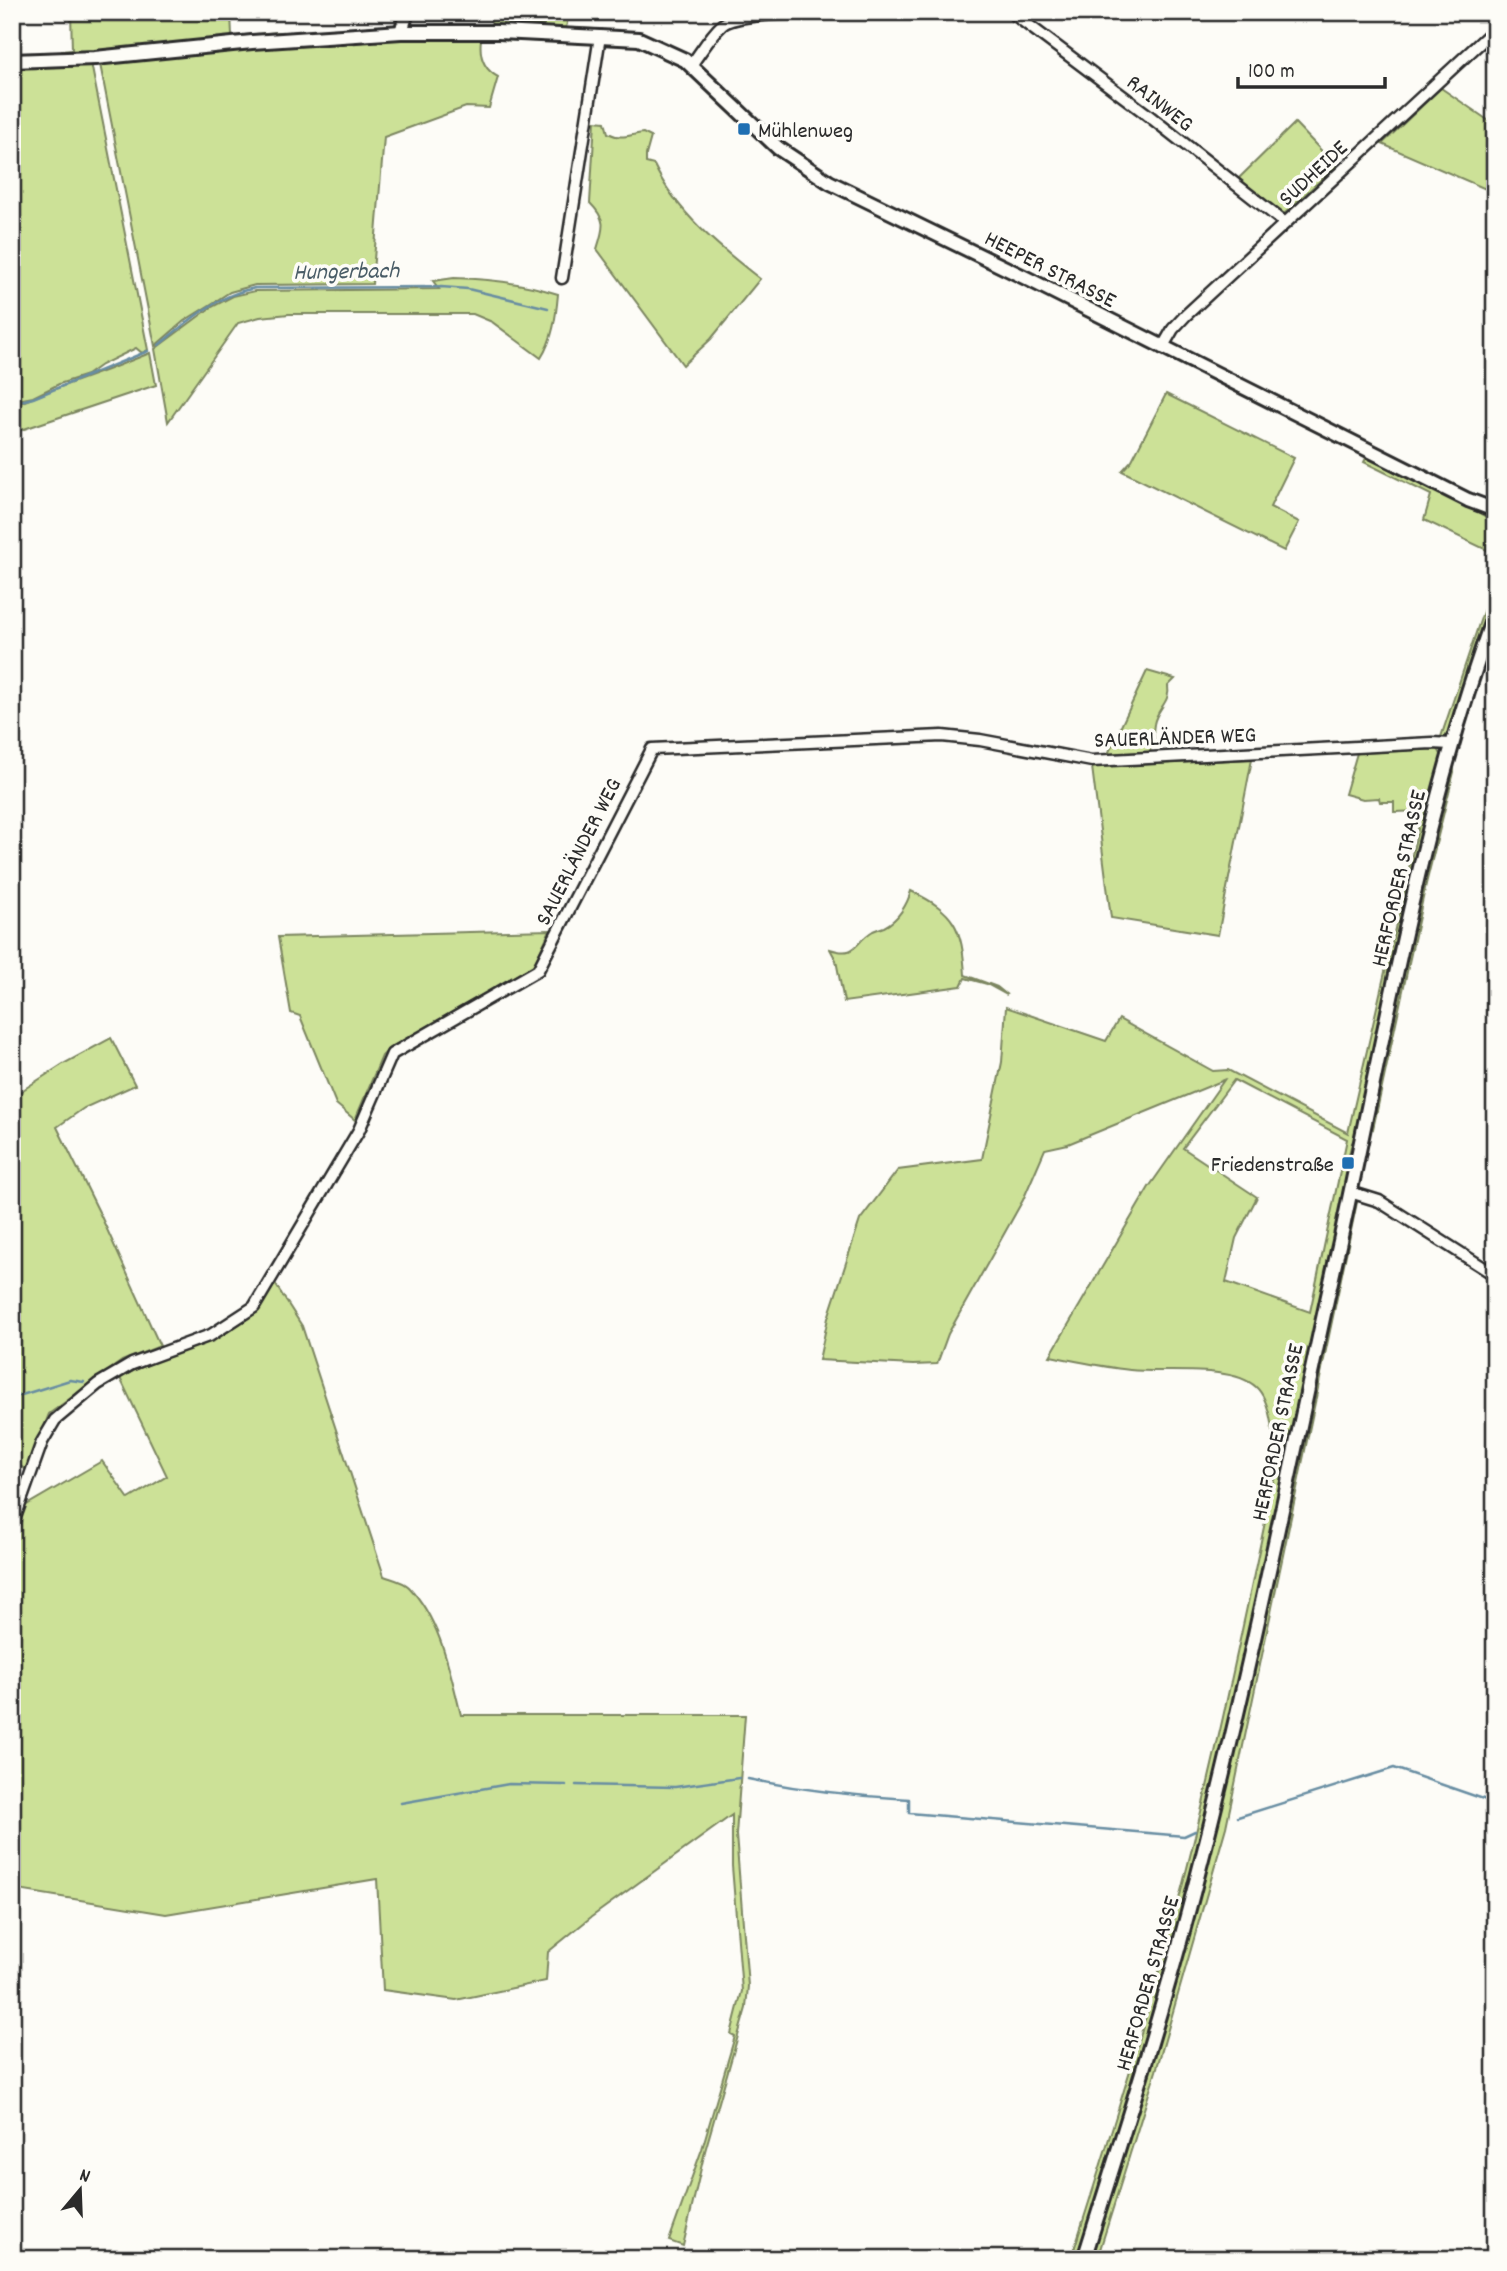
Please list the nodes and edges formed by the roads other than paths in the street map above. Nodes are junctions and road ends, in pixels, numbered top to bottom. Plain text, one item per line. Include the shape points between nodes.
1 (407, 12) edge
2 (830, 12) edge
3 (1011, 12) edge
4 (765, 14) edge
5 (1495, 29) edge
6 (401, 32) junction
7 (600, 36) junction
8 (12, 61) edge
9 (691, 65) junction
10 (1285, 223) junction
11 (562, 278) dead end
12 (1162, 348) junction
13 (1468, 500) junction
14 (1495, 510) edge
15 (1495, 519) edge
16 (1495, 612) edge
17 (1451, 744) junction
18 (1350, 1192) junction
19 (1495, 1275) edge
20 (12, 1526) edge
21 (1084, 2259) edge

1 - 6 street
2 - 4 street
3 - 10 street, RAINWEG
4 - 9 street via 727,22
5 - 10 street, SUDHEIDE
6 - 7 street, HEEPER STRASSE
6 - 8 street, HEEPER STRASSE
7 - 9 street, HEEPER STRASSE via 639,39
7 - 11 street
9 - 12 street, HEEPER STRASSE via 778,148 816,175
10 - 12 street, SUDHEIDE via 1180,321
12 - 13 street, HEEPER STRASSE
13 - 14 street, HEEPER STRASSE
13 - 15 street, HEEPER STRASSE
16 - 17 street, HERFORDER STRASSE
17 - 18 street, HERFORDER STRASSE
17 - 20 street, SAUERLÄNDER WEG via 1092,761 942,736 652,749 538,970 392,1054 359,1130 254,1307 211,1335 132,1364 98,1384 55,1420 42,1442
18 - 19 street via 1379,1201
18 - 21 street, HERFORDER STRASSE via 1199,1871 1162,2012

